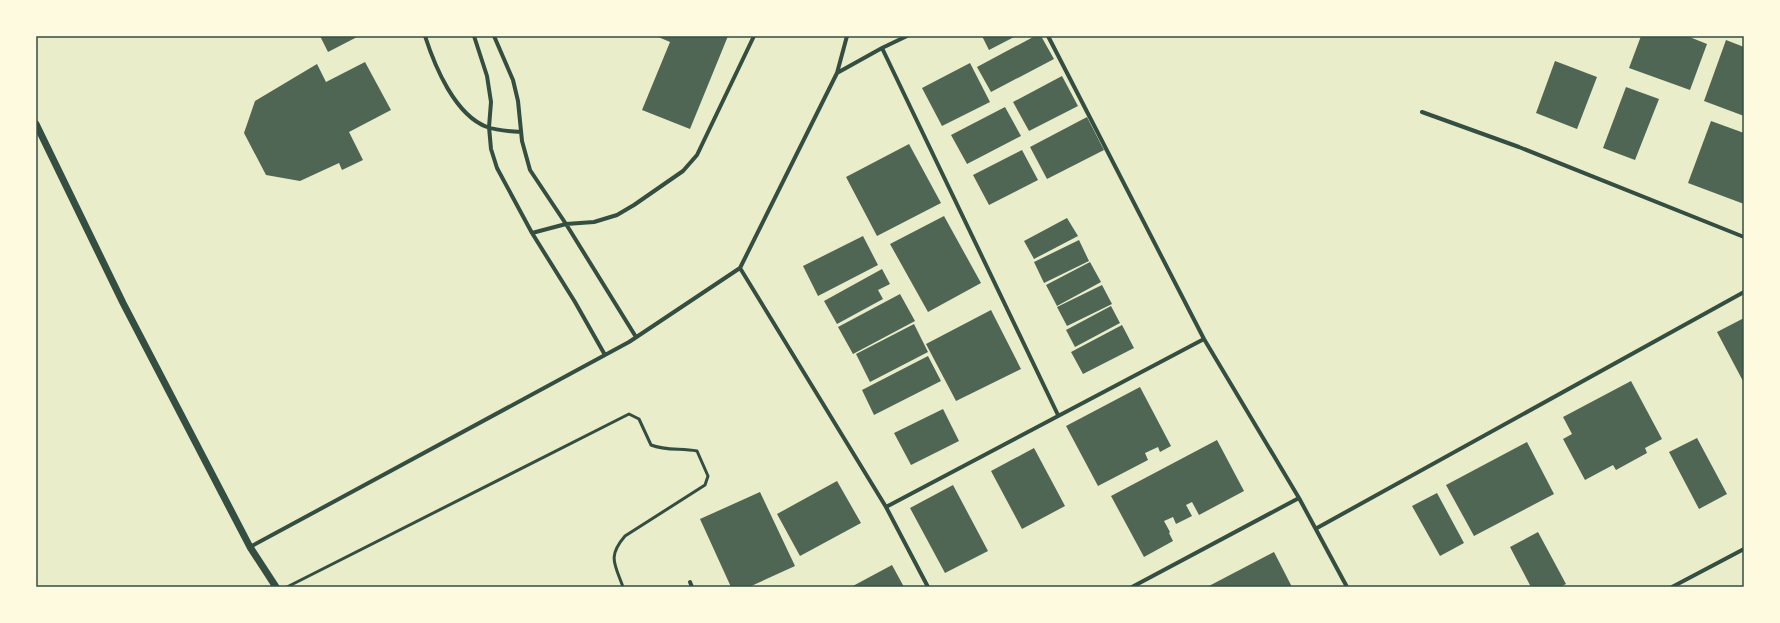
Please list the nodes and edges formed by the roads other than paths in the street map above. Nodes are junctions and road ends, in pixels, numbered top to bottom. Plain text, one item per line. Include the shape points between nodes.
1 (425, 36) edge
2 (474, 36) edge
3 (494, 36) edge
4 (754, 36) edge
5 (847, 36) edge
6 (907, 36) edge
7 (1048, 36) edge
8 (882, 48) junction
9 (837, 73) junction
10 (1422, 112) dead end
11 (36, 124) edge
12 (489, 128) junction
13 (521, 132) junction
14 (566, 224) junction
15 (532, 233) junction
16 (1744, 237) edge
17 (740, 268) junction
18 (1744, 292) edge
19 (636, 337) junction
20 (1204, 339) junction
21 (605, 355) junction
22 (1058, 415) junction
23 (1299, 498) junction
24 (886, 507) junction
25 (1317, 528) junction
26 (250, 547) junction
27 (1744, 549) edge
28 (690, 582) dead end
29 (276, 587) edge
30 (287, 587) edge
31 (623, 587) edge
32 (692, 587) edge
33 (928, 587) edge
34 (1132, 587) edge
35 (1347, 587) edge
36 (1672, 587) edge

1 - 12 street via 439,70 460,108
2 - 12 street via 482,56 489,89
3 - 13 street via 513,80
4 - 14 street via 697,155 683,171 617,215 594,222
5 - 9 street
6 - 8 street
7 - 20 street
8 - 9 street
8 - 22 street
9 - 17 street
10 - 16 street via 1519,147
11 - 26 street via 123,303
12 - 13 street
12 - 15 street via 496,168
13 - 14 street via 530,170
14 - 15 street
14 - 19 street
15 - 21 street
17 - 19 street
17 - 24 street
18 - 25 street
19 - 21 street
20 - 22 street
20 - 23 street
21 - 26 street
22 - 24 street
23 - 25 street
23 - 34 street
24 - 33 street
25 - 35 street
26 - 29 street
27 - 36 street
28 - 32 street
30 - 31 lane via 629,414 639,419 651,445 662,450 697,451 708,476 705,485 625,536 616,546 613,559

